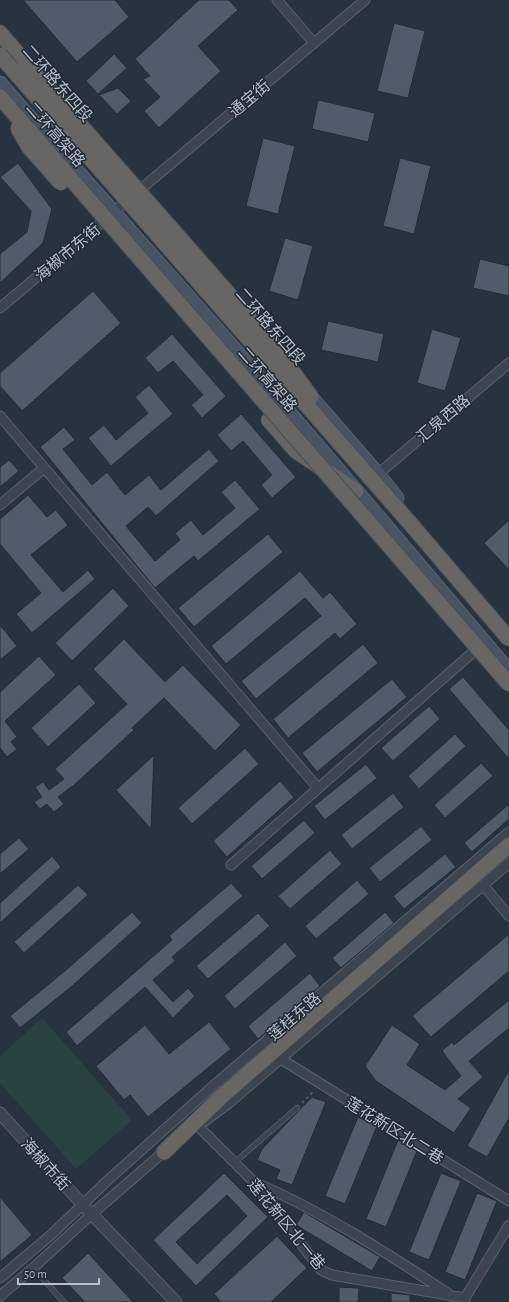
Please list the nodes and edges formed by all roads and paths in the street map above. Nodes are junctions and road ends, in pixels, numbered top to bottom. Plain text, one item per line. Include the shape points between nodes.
1 (276, 0) edge
2 (365, 0) edge
3 (0, 33) edge
4 (0, 43) edge
5 (314, 44) junction
6 (0, 55) edge
7 (0, 93) edge
8 (134, 195) junction
9 (113, 212) junction
10 (0, 308) edge
11 (509, 363) edge
12 (0, 416) edge
13 (44, 468) junction
14 (373, 475) junction
15 (356, 491) junction
16 (0, 505) edge
17 (509, 639) edge
18 (484, 642) junction
19 (509, 671) edge
20 (509, 684) edge
21 (318, 788) junction
22 (509, 832) edge
23 (509, 844) edge
24 (509, 862) edge
25 (230, 865) dead end
26 (483, 885) junction
27 (509, 916) edge
28 (281, 1059) junction
29 (307, 1075) junction
30 (297, 1108) joint
31 (0, 1113) edge
32 (198, 1126) junction
33 (164, 1152) junction
34 (234, 1163) junction
35 (253, 1181) junction
36 (509, 1201) edge
37 (83, 1205) junction
38 (92, 1214) junction
39 (509, 1225) edge
40 (33, 1268) junction
41 (0, 1278) edge
42 (0, 1296) edge
43 (452, 1296) junction
44 (465, 1300) edge
45 (172, 1301) edge
46 (64, 1302) edge

1 - 5 street
2 - 5 street, 通宝街
3 - 14 highway, bridge via 270,341
4 - 8 main road, 二环路东四段
5 - 8 street, 通宝街
6 - 14 highway, 二环高架路, bridge
7 - 9 main road
7 - 15 highway, bridge via 29,147 296,451
7 - 20 highway, 二环高架路, bridge
8 - 9 street, 海椒市东街
8 - 14 main road, 二环路东四段
9 - 10 street, 海椒市东街
9 - 15 main road
11 - 14 street, 汇泉西路
12 - 13 street
13 - 16 street
13 - 21 street
14 - 17 highway, 二环高架路, bridge
15 - 18 main road
18 - 19 main road
18 - 21 street
21 - 25 street
22 - 37 street, 莲桂东路 via 213,1086 107,1180
23 - 33 highway via 220,1098
24 - 26 street, 莲桂东路
26 - 27 street
26 - 28 street, 莲桂东路
28 - 29 street, 莲花新区北二巷
28 - 32 street, 莲桂东路
29 - 30 path via 314,1090
29 - 36 street, 莲花新区北二巷
30 - 34 lane
31 - 37 street, 海椒市街
32 - 33 street, 莲桂东路
32 - 34 street, 莲花新区北一巷
33 - 38 street, 莲桂东路
34 - 35 street, 莲花新区北一巷
35 - 43 street via 287,1196 394,1258
35 - 43 street, 莲花新区北一巷 via 321,1270 332,1275
37 - 38 street, 海椒市街
37 - 41 street, 莲桂东路
38 - 40 street, 莲桂东路
38 - 45 street, 海椒市街
39 - 44 street
40 - 42 street, 莲桂东路
40 - 46 lane
43 - 44 street, 莲花新区北一巷

